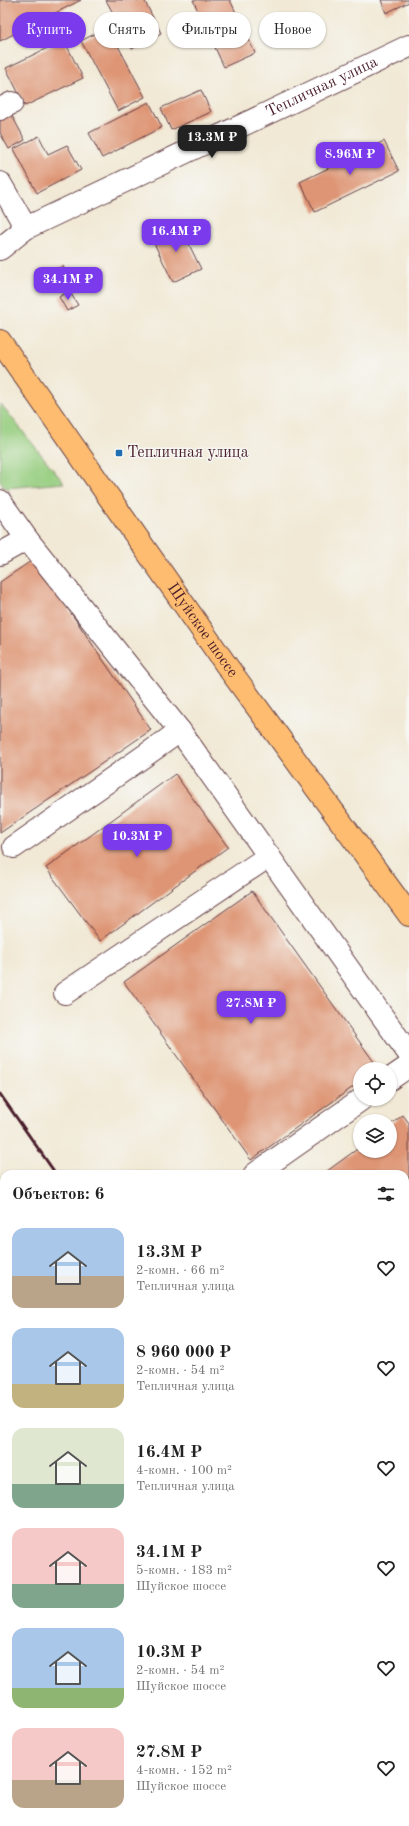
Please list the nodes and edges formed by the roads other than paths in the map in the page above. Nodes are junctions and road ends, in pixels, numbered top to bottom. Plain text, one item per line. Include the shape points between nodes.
1 (409, 46) edge
2 (0, 183) edge
3 (26, 228) junction
4 (0, 249) edge
5 (0, 341) edge
6 (0, 501) edge
7 (27, 539) junction
8 (0, 554) edge
9 (180, 731) junction
10 (14, 846) dead end
11 (269, 856) junction
12 (409, 915) edge
13 (65, 993) dead end
14 (409, 1054) edge
15 (409, 1066) edge
16 (397, 1075) edge
17 (353, 1105) edge
18 (261, 1170) edge

1 - 3 street, Тепличная улица
2 - 3 street
3 - 4 street, Тепличная улица
5 - 12 main road, Шуйское шоссе via 229,670
6 - 7 street
7 - 8 street
7 - 9 street
9 - 10 street
9 - 11 street
11 - 13 street
11 - 14 street
15 - 16 street
17 - 18 street

